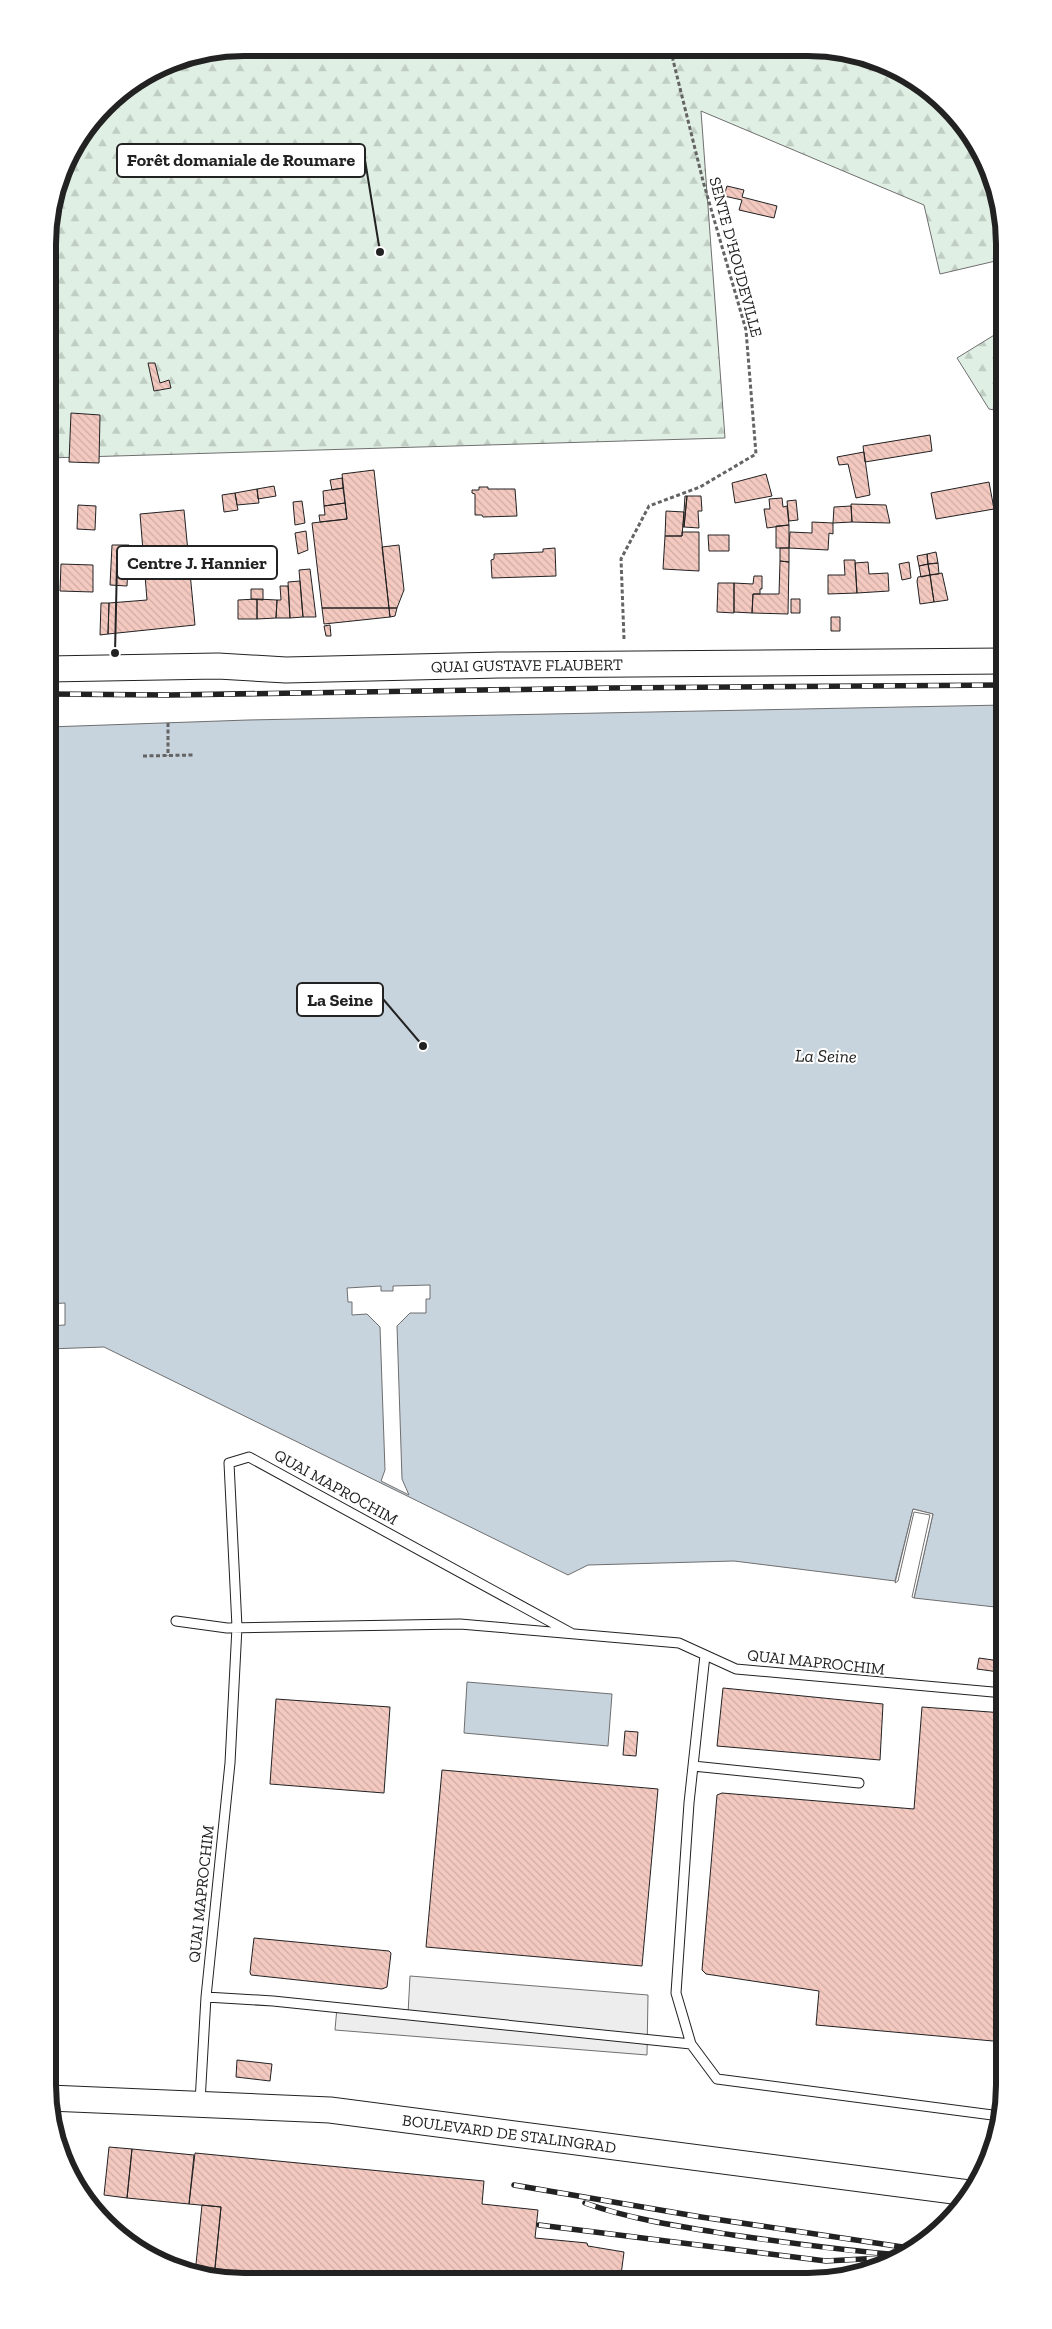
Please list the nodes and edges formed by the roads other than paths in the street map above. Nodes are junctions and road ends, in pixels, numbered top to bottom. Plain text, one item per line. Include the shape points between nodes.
1 (996, 661) edge
2 (56, 669) edge
3 (176, 1621) dead end
4 (237, 1627) junction
5 (571, 1633) junction
6 (704, 1654) junction
7 (996, 1692) edge
8 (693, 1766) junction
9 (859, 1784) dead end
10 (206, 1997) junction
11 (691, 2044) junction
12 (57, 2098) edge
13 (200, 2104) junction
14 (993, 2115) edge
15 (962, 2192) edge

1 - 2 main road, QUAI GUSTAVE FLAUBERT via 286,670 218,666
3 - 4 lane, QUAI MAPROCHIM
4 - 5 lane, QUAI MAPROCHIM via 460,1624
4 - 5 lane, QUAI MAPROCHIM via 229,1463 250,1457
4 - 10 lane, QUAI MAPROCHIM via 230,1763
5 - 6 lane, QUAI MAPROCHIM via 679,1643
6 - 7 lane, QUAI MAPROCHIM via 736,1669
6 - 8 lane
8 - 9 lane
8 - 11 lane via 676,1993
10 - 11 lane via 273,2000
10 - 13 lane, QUAI MAPROCHIM
11 - 14 lane via 717,2079
12 - 13 main road, BOULEVARD DE STALINGRAD
13 - 15 main road, BOULEVARD DE STALINGRAD via 330,2110

